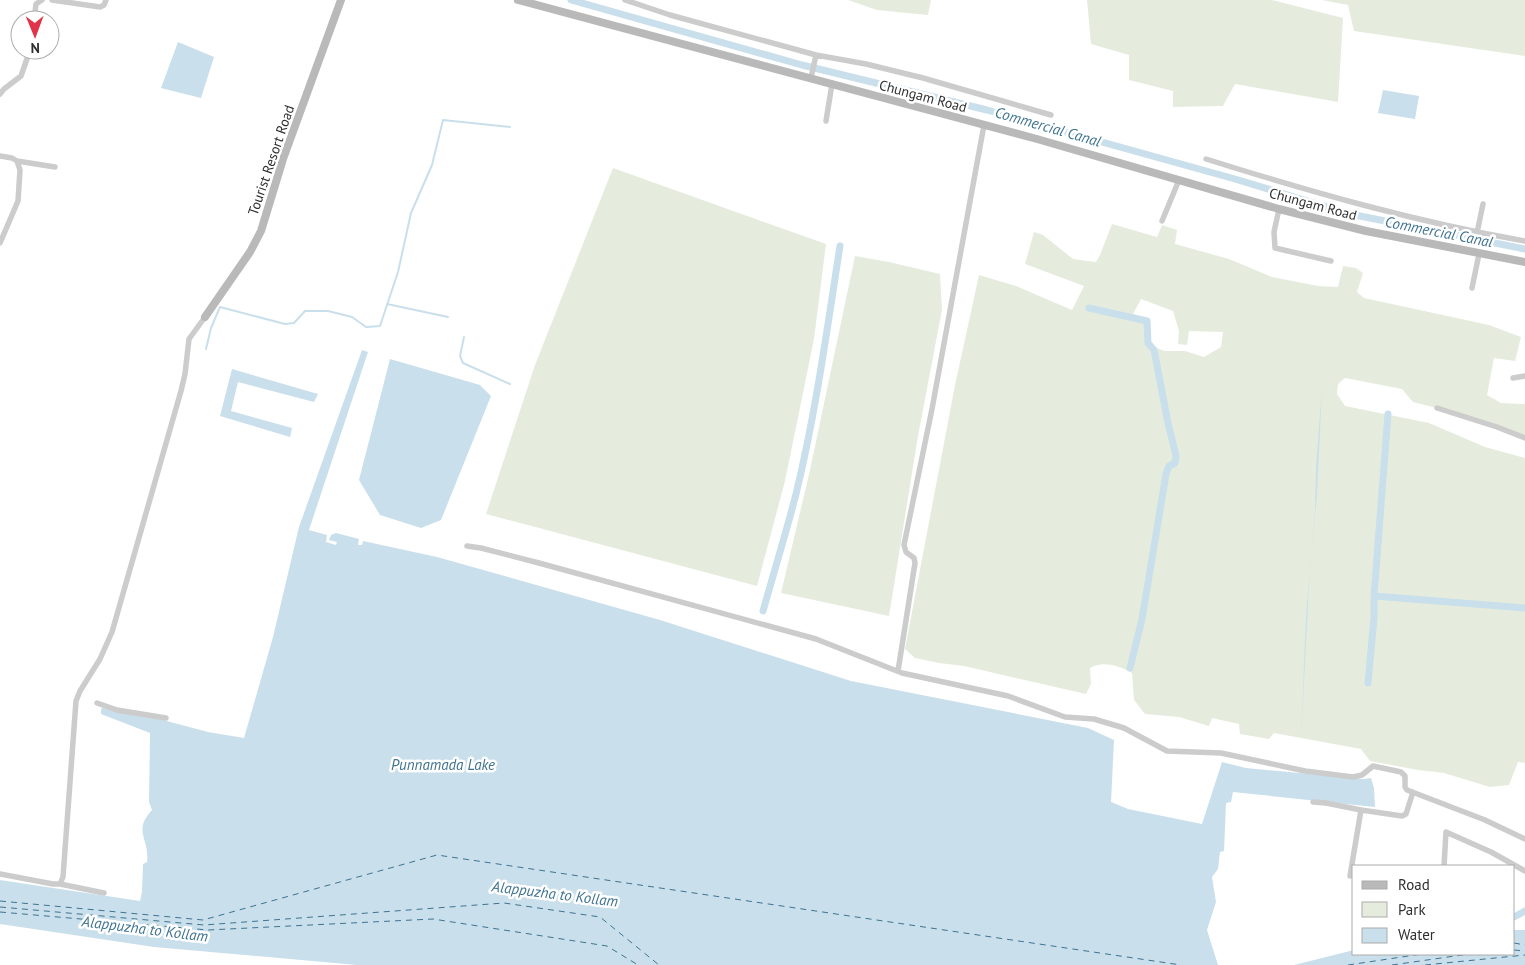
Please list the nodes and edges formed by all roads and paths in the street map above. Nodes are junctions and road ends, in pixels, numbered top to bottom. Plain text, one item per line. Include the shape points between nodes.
1 (42, 0) edge
2 (52, 0) edge
3 (106, 0) edge
4 (341, 0) edge
5 (518, 0) edge
6 (625, 0) edge
7 (35, 10) edge
8 (816, 56) junction
9 (27, 60) edge
10 (811, 76) junction
11 (832, 84) junction
12 (0, 94) edge
13 (1051, 115) dead end
14 (826, 121) dead end
15 (984, 125) junction
16 (0, 156) edge
17 (1206, 159) dead end
18 (17, 161) junction
19 (55, 167) dead end
20 (1178, 180) junction
21 (1483, 204) dead end
22 (1279, 209) junction
23 (1162, 221) dead end
24 (1477, 233) junction
25 (1525, 241) edge
26 (0, 243) edge
27 (1479, 254) junction
28 (1331, 261) dead end
29 (1525, 262) edge
30 (1472, 288) dead end
31 (205, 317) joint
32 (1525, 376) edge
33 (1513, 378) dead end
34 (1437, 408) dead end
35 (1525, 438) edge
36 (468, 546) dead end
37 (898, 671) junction
38 (98, 703) dead end
39 (166, 718) dead end
40 (1413, 792) junction
41 (1313, 802) dead end
42 (1361, 810) junction
43 (1525, 839) edge
44 (1444, 865) edge
45 (1525, 870) edge
46 (0, 874) edge
47 (1350, 876) dead end
48 (60, 884) junction
49 (104, 893) dead end

1 - 7 street via 36,4
2 - 3 street via 100,7
4 - 31 main road, Tourist Resort Road via 283,159 261,231
5 - 10 main road, Chungam Road
6 - 8 street
8 - 10 street
8 - 13 street via 923,78
9 - 12 street via 21,76
10 - 11 main road, Chungam Road
11 - 14 street
11 - 15 main road, Chungam Road
15 - 20 main road, Chungam Road
15 - 37 street via 904,545 915,563
16 - 18 street
17 - 24 street via 1366,207
18 - 19 street
18 - 26 street via 20,170 18,201
20 - 22 main road, Chungam Road
20 - 23 street
21 - 24 street
22 - 27 main road, Chungam Road via 1366,232
22 - 28 street via 1274,232 1275,248
24 - 25 street
27 - 29 main road, Chungam Road
27 - 30 street
31 - 48 street via 189,339 183,383 112,632 76,701
32 - 33 street
34 - 35 street
36 - 37 street via 816,639
37 - 40 street via 1008,696 1065,716 1094,719 1124,728 1167,752 1221,754 1354,777 1378,766 1404,773 1406,789
38 - 39 street via 117,710
40 - 42 street via 1404,816
40 - 43 street
41 - 42 street
42 - 47 street
44 - 45 street via 1446,832
46 - 48 street
48 - 49 street

